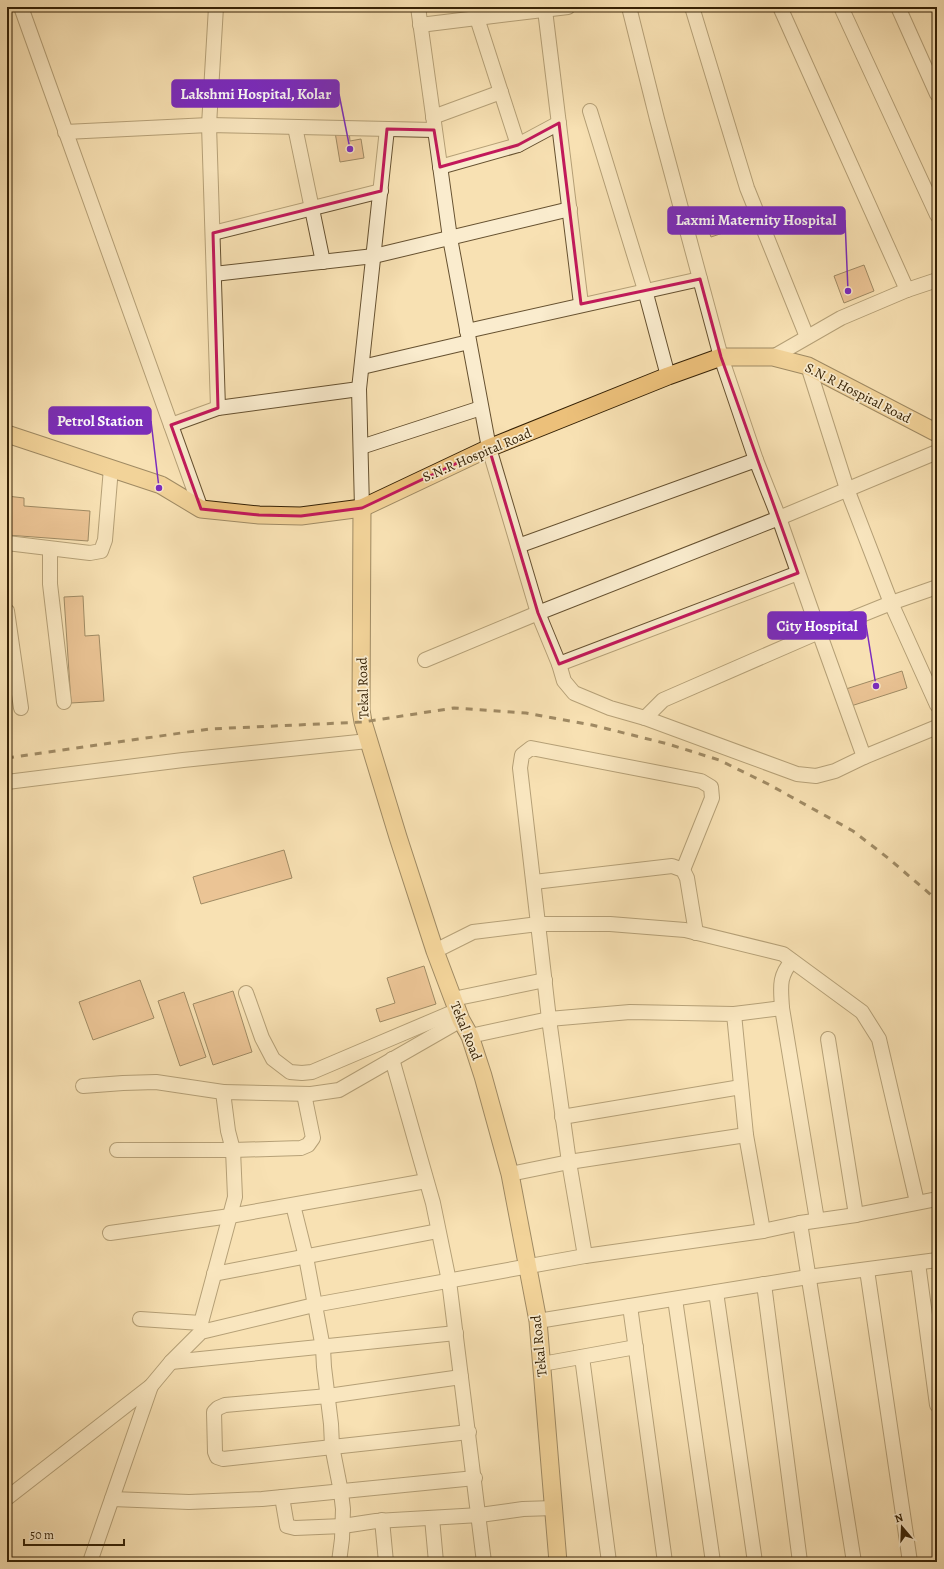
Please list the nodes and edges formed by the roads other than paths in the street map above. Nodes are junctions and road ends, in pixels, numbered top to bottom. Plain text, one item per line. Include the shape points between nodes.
1 (21, 7) edge
2 (216, 7) edge
3 (418, 7) edge
4 (568, 7) edge
5 (629, 7) edge
6 (692, 7) edge
7 (780, 7) edge
8 (841, 7) edge
9 (898, 7) edge
10 (545, 10) junction
11 (483, 14) edge
12 (420, 25) junction
13 (501, 92) junction
14 (937, 94) edge
15 (590, 111) dead end
16 (559, 123) junction
17 (433, 124) junction
18 (209, 125) junction
19 (295, 127) junction
20 (387, 129) junction
21 (65, 132) junction
22 (518, 145) junction
23 (440, 168) junction
24 (380, 191) junction
25 (311, 208) junction
26 (570, 209) junction
27 (937, 215) edge
28 (213, 232) junction
29 (450, 238) junction
30 (374, 256) junction
31 (323, 262) junction
32 (214, 274) junction
33 (700, 279) junction
34 (937, 280) edge
35 (646, 290) junction
36 (907, 290) junction
37 (581, 304) junction
38 (468, 336) junction
39 (807, 337) junction
40 (721, 357) junction
41 (773, 357) junction
42 (808, 366) junction
43 (362, 367) junction
44 (668, 376) junction
45 (359, 388) junction
46 (218, 408) junction
47 (481, 408) junction
48 (171, 425) junction
49 (937, 433) edge
50 (7, 434) edge
51 (361, 447) junction
52 (489, 448) junction
53 (937, 452) edge
54 (756, 460) junction
55 (111, 468) junction
56 (847, 489) junction
57 (362, 508) junction
58 (201, 509) junction
59 (779, 518) junction
60 (7, 543) edge
61 (518, 546) junction
62 (50, 549) junction
63 (798, 572) junction
64 (937, 587) edge
65 (891, 603) junction
66 (7, 611) edge
67 (538, 613) junction
68 (818, 632) junction
69 (11, 660) edge
70 (425, 660) dead end
71 (559, 664) junction
72 (64, 702) dead end
73 (937, 705) edge
74 (21, 708) dead end
75 (645, 718) junction
76 (937, 727) edge
77 (368, 741) junction
78 (864, 757) junction
79 (7, 782) edge
80 (682, 870) junction
81 (534, 882) junction
82 (538, 924) junction
83 (696, 933) junction
84 (434, 951) junction
85 (792, 961) junction
86 (544, 980) junction
87 (246, 993) dead end
88 (782, 1008) junction
89 (457, 1010) junction
90 (734, 1014) junction
91 (549, 1020) junction
92 (470, 1036) junction
93 (828, 1039) dead end
94 (392, 1060) junction
95 (83, 1086) dead end
96 (741, 1087) junction
97 (223, 1092) junction
98 (304, 1094) junction
99 (562, 1117) junction
100 (746, 1136) junction
101 (117, 1150) dead end
102 (233, 1150) junction
103 (569, 1162) junction
104 (510, 1174) junction
105 (426, 1181) junction
106 (937, 1199) edge
107 (917, 1202) junction
108 (293, 1205) junction
109 (856, 1214) junction
110 (230, 1216) junction
111 (817, 1220) junction
112 (800, 1223) junction
113 (438, 1232) junction
114 (764, 1232) junction
115 (110, 1233) dead end
116 (586, 1256) junction
117 (306, 1257) junction
118 (937, 1260) edge
119 (918, 1263) junction
120 (528, 1266) junction
121 (867, 1270) junction
122 (214, 1274) junction
123 (808, 1277) junction
124 (449, 1281) junction
125 (764, 1284) junction
126 (716, 1292) junction
127 (675, 1299) junction
128 (314, 1305) junction
129 (630, 1306) junction
130 (140, 1318) dead end
131 (538, 1321) junction
132 (201, 1327) junction
133 (456, 1333) junction
134 (323, 1348) junction
135 (636, 1348) junction
136 (582, 1357) junction
137 (171, 1362) junction
138 (542, 1364) junction
139 (461, 1377) junction
140 (151, 1386) junction
141 (328, 1396) junction
142 (937, 1405) edge
143 (469, 1432) junction
144 (332, 1446) junction
145 (475, 1478) junction
146 (341, 1492) junction
147 (282, 1497) junction
148 (7, 1498) edge
149 (112, 1499) junction
150 (554, 1508) junction
151 (480, 1515) junction
152 (432, 1518) junction
153 (382, 1520) junction
154 (342, 1526) junction
155 (90, 1562) edge
156 (339, 1562) edge
157 (386, 1562) edge
158 (436, 1562) edge
159 (484, 1562) edge
160 (558, 1562) edge
161 (609, 1562) edge
162 (665, 1562) edge
163 (713, 1562) edge
164 (755, 1562) edge
165 (800, 1562) edge
166 (854, 1562) edge
167 (910, 1562) edge

1 - 21 street
2 - 18 street
3 - 12 street
4 - 10 street
5 - 33 street
6 - 39 street via 747,188
7 - 36 street
8 - 27 street
9 - 14 street
10 - 11 street
10 - 16 street
11 - 12 street
11 - 13 street
12 - 17 street
13 - 17 street
13 - 22 street
15 - 35 street
16 - 22 street
16 - 26 street
17 - 20 street
17 - 23 street
18 - 19 street
18 - 21 street
18 - 28 street
19 - 20 street
19 - 25 street
20 - 24 street
21 - 48 street
22 - 23 street
23 - 29 street
24 - 25 street
24 - 30 street
25 - 28 street
25 - 31 street
26 - 29 street
26 - 37 street
28 - 32 street
29 - 30 street
29 - 38 street
30 - 31 street
30 - 43 street
31 - 32 street
32 - 46 street
33 - 35 street
33 - 40 street
34 - 36 street
35 - 37 street
35 - 44 street
36 - 39 street via 841,318
37 - 38 street
38 - 43 street
38 - 47 street
39 - 41 street
40 - 41 main road, S.N.R Hospital Road
40 - 44 main road, S.N.R Hospital Road
40 - 54 street
41 - 42 main road, S.N.R Hospital Road
42 - 49 main road, S.N.R Hospital Road
42 - 56 street
43 - 45 street
44 - 52 main road, S.N.R Hospital Road
45 - 46 street
45 - 51 street
46 - 48 street
47 - 51 street
47 - 52 street
48 - 58 street
50 - 55 main road, S.N.R Hospital Road
51 - 57 street
52 - 57 main road, S.N.R Hospital Road
52 - 61 street
53 - 56 street
54 - 59 street
54 - 61 street
55 - 58 main road, S.N.R Hospital Road via 161,485
55 - 62 street via 106,540 101,551 90,553
56 - 59 street
56 - 65 street
57 - 58 main road, S.N.R Hospital Road via 301,516
57 - 77 main road, Tekal Road via 361,710
59 - 63 street
59 - 67 street
60 - 62 street
61 - 67 street
62 - 72 street via 50,584
63 - 68 street
63 - 71 street
64 - 65 street
65 - 68 street
65 - 73 street
66 - 69 street
67 - 70 street
67 - 71 street
68 - 75 street via 663,700
68 - 78 street
69 - 74 street
71 - 75 street via 564,681 574,693 610,708
75 - 78 street via 798,774 816,776 835,771
76 - 78 street
77 - 79 street
77 - 84 main road, Tekal Road
80 - 81 street via 672,866
80 - 81 street via 712,798 711,787 701,781 531,748 522,755 520,768
80 - 83 street via 687,878
81 - 82 street
82 - 83 street via 610,924
82 - 84 street via 473,932
82 - 86 street
83 - 85 street via 782,954
84 - 89 main road, Tekal Road
85 - 88 street via 784,970 781,984
85 - 107 street via 862,1012 879,1039
86 - 89 street
86 - 91 street
87 - 89 street via 272,1059 290,1072 302,1073 312,1072
88 - 90 street
88 - 111 street
89 - 92 main road, Tekal Road
89 - 94 street
90 - 91 street via 630,1012
90 - 96 street
91 - 92 street
91 - 99 street
92 - 104 main road, Tekal Road
93 - 109 street
94 - 98 street via 339,1090
94 - 105 street
95 - 97 street via 156,1082
96 - 99 street
96 - 100 street
97 - 98 street
97 - 102 street
98 - 102 street via 313,1138 308,1145 301,1148
99 - 103 street
100 - 103 street
100 - 114 street
101 - 102 street
102 - 110 street via 235,1197
103 - 104 street
103 - 116 street
104 - 120 main road, Tekal Road
105 - 108 street
105 - 113 street
106 - 107 street
107 - 109 street
108 - 110 street
108 - 117 street
109 - 111 street
110 - 115 street
110 - 122 street
111 - 112 street
112 - 114 street
112 - 123 street
113 - 117 street
113 - 124 street
114 - 116 street
116 - 120 street
117 - 122 street
117 - 128 street
118 - 119 street
119 - 121 street
119 - 142 street
120 - 124 street
120 - 131 main road, Tekal Road
121 - 123 street
121 - 167 street
122 - 132 street
123 - 125 street
123 - 166 street
124 - 128 street
124 - 133 street
125 - 126 street
125 - 165 street
126 - 127 street
126 - 164 street
127 - 129 street
127 - 163 street
128 - 132 street
128 - 134 street
129 - 131 street
129 - 135 street
130 - 132 street
131 - 138 main road, Tekal Road
132 - 137 street
133 - 134 street
133 - 139 street
134 - 137 street
134 - 141 street
135 - 136 street
135 - 162 street
136 - 138 street
136 - 161 street
137 - 140 street
138 - 150 main road, Tekal Road
139 - 141 street
139 - 143 street
140 - 148 street
140 - 149 street
141 - 144 street
141 - 144 street via 225,1405 218,1408 214,1412 215,1452 217,1457 223,1459
143 - 144 street
143 - 145 street
144 - 146 street
145 - 146 street
145 - 151 street
146 - 147 street
146 - 154 street
147 - 149 street via 189,1502
147 - 154 street via 287,1526
149 - 155 street
150 - 151 street
150 - 160 main road, Tekal Road
151 - 152 street
151 - 159 street
152 - 153 street
152 - 158 street
153 - 154 street
153 - 157 street
154 - 156 street

